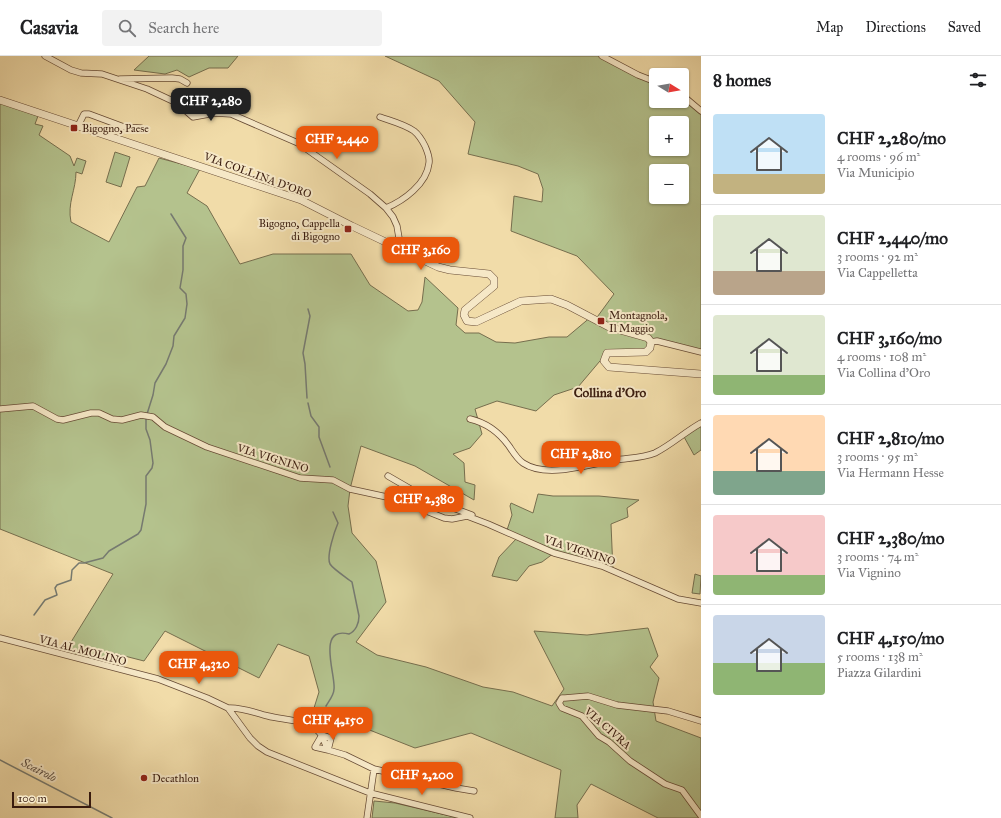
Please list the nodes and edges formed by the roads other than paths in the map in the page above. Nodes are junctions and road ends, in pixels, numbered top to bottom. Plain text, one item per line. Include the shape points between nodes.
1 (45, 56) edge
2 (602, 56) edge
3 (119, 79) junction
4 (649, 79) edge
5 (187, 83) dead end
6 (0, 100) edge
7 (689, 101) edge
8 (701, 111) edge
9 (380, 117) dead end
10 (78, 126) junction
11 (141, 128) dead end
12 (386, 208) junction
13 (398, 248) junction
14 (651, 342) junction
15 (701, 352) edge
16 (701, 374) edge
17 (0, 408) edge
18 (470, 419) dead end
19 (701, 423) edge
20 (388, 476) dead end
21 (488, 524) junction
22 (701, 603) edge
23 (0, 638) edge
24 (228, 708) junction
25 (701, 721) edge
26 (320, 734) junction
27 (328, 750) junction
28 (374, 769) junction
29 (474, 791) dead end
30 (370, 793) junction
31 (701, 816) edge
32 (367, 818) edge
33 (470, 818) edge

1 - 3 street via 71,70
2 - 4 street
3 - 5 street via 172,78
3 - 12 street via 173,100 193,117 228,113 298,143
6 - 10 street, VIA COLLINA D'ORO
7 - 8 street
9 - 12 street via 414,131 430,158 428,171 419,185 397,204
10 - 11 street via 84,114 89,114 124,127
10 - 13 street, VIA COLLINA D'ORO via 301,200
12 - 13 street via 397,226
13 - 14 street, VIA COLLINA D'ORO via 443,269 486,273 492,276 495,281 491,289 465,310 465,318 471,322 521,302 551,299 567,304 609,327 648,338
14 - 15 street
14 - 16 street via 646,352 610,352 605,355 604,361 609,367
17 - 21 street, VIA VIGNINO via 33,406 63,420 91,413 122,420 144,415 153,417 165,427 207,447 300,478 333,480 350,489 396,500 444,518 467,516
18 - 19 street via 482,422 499,434 523,464 542,469 570,469 648,455
20 - 21 street via 426,498 484,519
21 - 22 street, VIA VIGNINO via 554,553 602,566 678,598
23 - 24 street, VIA AL MOLINO via 158,679
24 - 26 street, VIA AL MOLINO via 292,720
24 - 30 street, VIA AL MOLINO via 250,738 267,752
25 - 31 street, VIA CIVRA via 668,711 617,705 588,696 562,698 559,703 562,708 582,716 599,736 610,742 630,761 665,784 682,790
26 - 27 street
26 - 27 street via 315,747
27 - 28 street
28 - 29 street
28 - 30 street
30 - 32 street
30 - 33 street, VIA AL MOLINO

